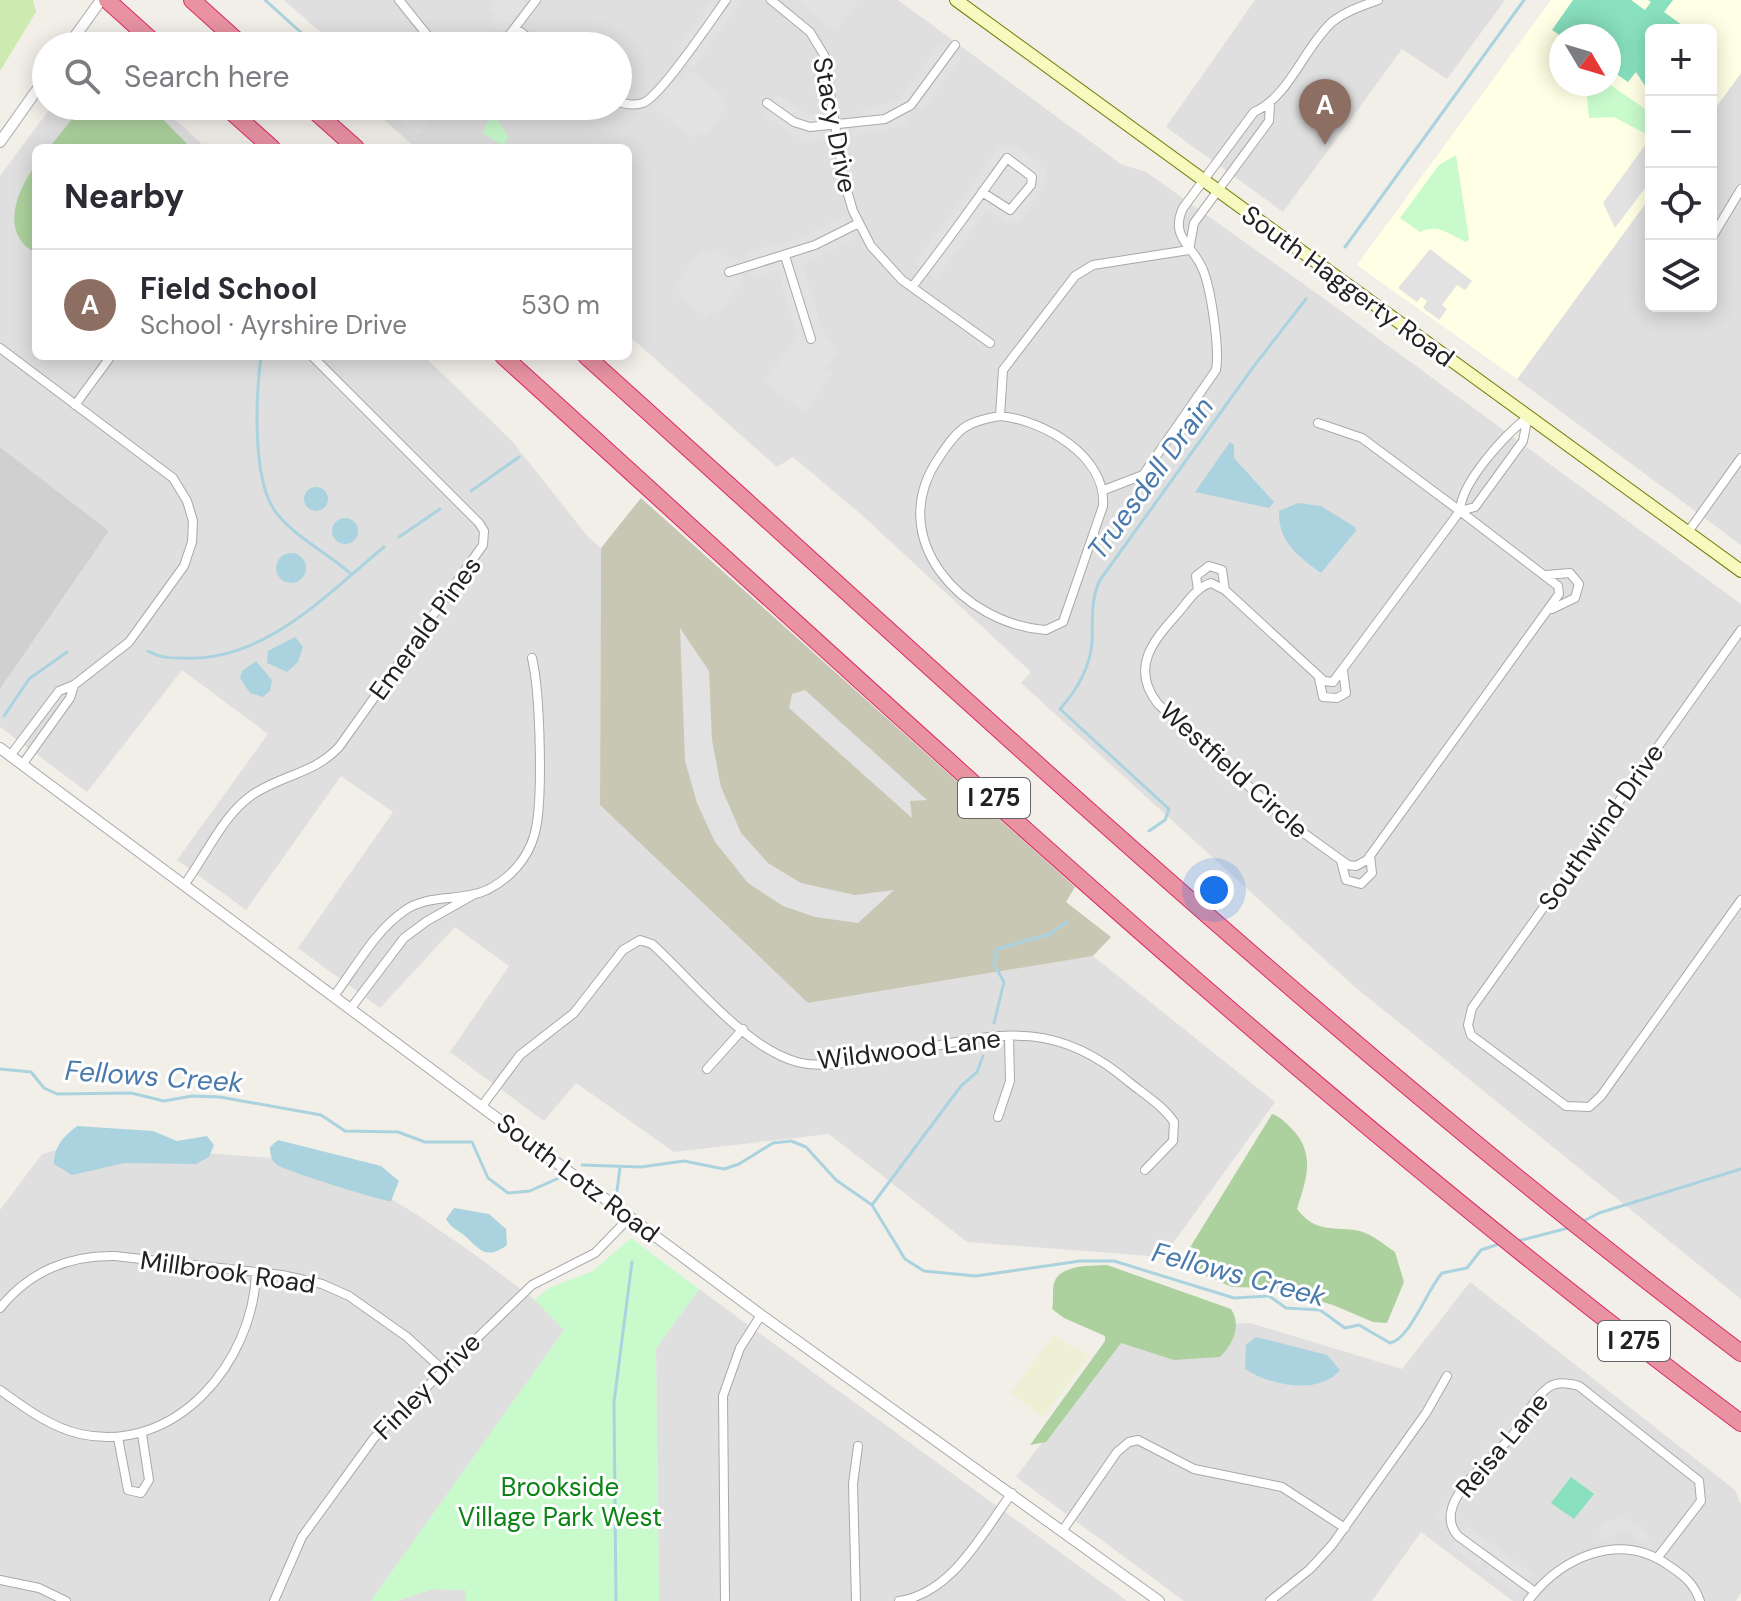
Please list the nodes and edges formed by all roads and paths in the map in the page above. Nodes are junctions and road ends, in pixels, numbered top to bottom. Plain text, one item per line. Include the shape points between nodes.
1 (101, 0) edge
2 (107, 0) edge
3 (192, 0) edge
4 (399, 0) edge
5 (536, 0) edge
6 (726, 0) edge
7 (771, 0) edge
8 (956, 0) edge
9 (1378, 0) edge
10 (1357, 4) edge
11 (515, 28) junction
12 (78, 32) edge
13 (142, 32) edge
14 (227, 32) edge
15 (425, 32) edge
16 (512, 32) edge
17 (521, 32) edge
18 (955, 45) dead end
19 (32, 97) edge
20 (767, 103) dead end
21 (632, 105) edge
22 (1270, 105) junction
23 (241, 120) edge
24 (325, 120) edge
25 (836, 125) junction
26 (0, 142) edge
27 (268, 144) edge
28 (352, 144) edge
29 (1203, 180) junction
30 (1741, 189) edge
31 (1219, 191) junction
32 (982, 192) junction
33 (1179, 221) junction
34 (859, 223) junction
35 (1194, 223) junction
36 (1717, 229) edge
37 (1189, 250) junction
38 (785, 256) junction
39 (729, 272) dead end
40 (912, 287) junction
41 (811, 339) dead end
42 (990, 343) dead end
43 (0, 348) edge
44 (108, 360) edge
45 (316, 360) edge
46 (507, 360) edge
47 (590, 360) edge
48 (75, 405) junction
49 (1000, 416) junction
50 (1528, 416) junction
51 (1318, 423) dead end
52 (1741, 458) edge
53 (1104, 490) junction
54 (1460, 511) junction
55 (1688, 532) junction
56 (1741, 571) edge
57 (1545, 575) junction
58 (1198, 590) junction
59 (1225, 590) junction
60 (1551, 609) junction
61 (1741, 630) edge
62 (532, 658) dead end
63 (1343, 671) junction
64 (1319, 677) junction
65 (74, 685) junction
66 (0, 748) edge
67 (10, 756) junction
68 (22, 765) junction
69 (1370, 856) junction
70 (1341, 861) junction
71 (184, 885) junction
72 (474, 895) junction
73 (1741, 900) edge
74 (398, 916) junction
75 (412, 932) junction
76 (334, 996) junction
77 (351, 1008) junction
78 (743, 1029) junction
79 (1009, 1036) junction
80 (707, 1069) dead end
81 (482, 1106) junction
82 (998, 1117) dead end
83 (1145, 1170) dead end
84 (630, 1217) junction
85 (256, 1273) junction
86 (0, 1308) edge
87 (761, 1315) junction
88 (1741, 1353) edge
89 (443, 1370) junction
90 (1447, 1376) dead end
91 (0, 1390) edge
92 (1741, 1423) edge
93 (142, 1434) junction
94 (118, 1438) junction
95 (858, 1446) dead end
96 (1012, 1493) junction
97 (1345, 1528) junction
98 (1063, 1530) junction
99 (1658, 1557) junction
100 (0, 1580) edge
101 (1535, 1592) junction
102 (66, 1601) edge
103 (274, 1601) edge
104 (725, 1601) edge
105 (856, 1601) edge
106 (899, 1601) edge
107 (1159, 1601) edge
108 (1270, 1601) edge
109 (1528, 1601) edge
110 (1700, 1601) edge

1 - 12 street
2 - 13 highway
3 - 14 highway
4 - 15 street
5 - 11 street
6 - 21 street via 649,100
7 - 25 street, Stacy Drive via 804,26 820,47
8 - 29 main road, South Haggerty Road
9 - 10 street
10 - 22 street via 1324,31
11 - 16 street
11 - 17 street
18 - 25 street via 903,111 885,119
19 - 26 street
20 - 25 street via 800,125
22 - 29 street via 1254,112
22 - 31 street via 1269,121
23 - 27 highway
24 - 28 highway
25 - 34 street, Stacy Drive via 844,181
29 - 31 main road, South Haggerty Road
29 - 33 street
30 - 36 street
31 - 35 street
31 - 50 main road, South Haggerty Road
32 - 32 street via 1007,158 1032,177 1010,210
32 - 40 street
33 - 35 street
33 - 37 street via 1181,241
34 - 38 street, Stacy Drive
34 - 40 street, Stacy Drive via 879,257
35 - 37 street
37 - 49 street via 1093,265 1075,276 1003,370
37 - 53 street via 1204,272 1216,370 1143,475
38 - 39 street, Stacy Drive
38 - 41 street
40 - 42 street, Stacy Drive
43 - 48 street
44 - 48 street
45 - 71 street, Emerald Pines via 479,523 483,545 339,747 316,767 244,801
46 - 92 highway, I 275 via 1343,1106
47 - 88 highway, I 275 via 1280,978 1560,1211
48 - 65 street via 173,478 189,506 193,533 184,566 135,636
49 - 53 street via 1039,424 1091,464
49 - 53 street via 961,428 924,480 921,493 929,558 987,615 1039,630 1063,622
50 - 54 street, Westfield Circle via 1509,431 1461,497
50 - 54 street via 1523,441 1475,507
50 - 55 main road, South Haggerty Road
51 - 54 street via 1362,438
52 - 55 street
54 - 57 street, Westfield Circle
54 - 63 street, Westfield Circle
55 - 56 main road, South Haggerty Road
57 - 60 street via 1558,586
57 - 60 street, Westfield Circle via 1570,573 1579,584 1575,598
58 - 59 street via 1211,583
58 - 59 street, Westfield Circle via 1196,576 1209,566 1222,570
58 - 70 street, Westfield Circle via 1151,644 1144,673 1152,696 1287,821
59 - 64 street, Westfield Circle
60 - 69 street, Westfield Circle
61 - 73 street, Southwind Drive via 1472,1008 1468,1028 1477,1043 1566,1106 1585,1108 1601,1096
62 - 72 street via 538,683 534,837 509,875
63 - 64 street via 1333,682
63 - 64 street, Westfield Circle via 1346,693 1337,698 1323,697
65 - 67 street via 59,691
65 - 68 street
66 - 67 street, South Lotz Road
67 - 68 street, South Lotz Road
68 - 71 street, South Lotz Road
69 - 70 street via 1356,866
69 - 70 street, Westfield Circle via 1372,873 1361,884 1346,880
71 - 76 street, South Lotz Road
72 - 74 street via 417,903
72 - 75 street
74 - 75 street
74 - 76 street
75 - 77 street
76 - 77 street, South Lotz Road
77 - 81 street, South Lotz Road
78 - 79 street, Wildwood Lane via 772,1052 816,1064
78 - 80 street
78 - 81 street, Wildwood Lane via 652,944 633,942 581,1006 520,1055
79 - 82 street via 1010,1081
79 - 83 street, Wildwood Lane via 1049,1037 1094,1054 1171,1118 1176,1127 1173,1141
81 - 84 street, South Lotz Road
84 - 87 street, South Lotz Road
84 - 89 street, Finley Drive via 595,1253 532,1285
85 - 86 street, Millbrook Road via 91,1256 39,1274
85 - 89 street, Millbrook Road via 301,1278 339,1291 407,1337
85 - 93 street via 248,1323 225,1368 187,1409
87 - 96 street, South Lotz Road
87 - 104 street via 740,1348 723,1396
89 - 103 street, Finley Drive via 362,1453 301,1539
90 - 97 street
91 - 94 street via 53,1425
93 - 94 street
93 - 94 street via 149,1480 141,1493 128,1490 124,1482
95 - 105 street via 853,1484
96 - 98 street, South Lotz Road
96 - 106 street via 944,1581
97 - 98 street via 1282,1487 1194,1469 1138,1440 1117,1452
97 - 108 street via 1322,1558
98 - 107 street, South Lotz Road
99 - 101 street via 1627,1549 1595,1552 1568,1563
99 - 101 street, Reisa Lane via 1701,1501 1699,1481 1579,1386 1557,1383 1545,1390 1511,1437 1468,1480 1450,1512 1458,1536
99 - 110 street via 1689,1580
100 - 102 street via 39,1588
101 - 109 street

